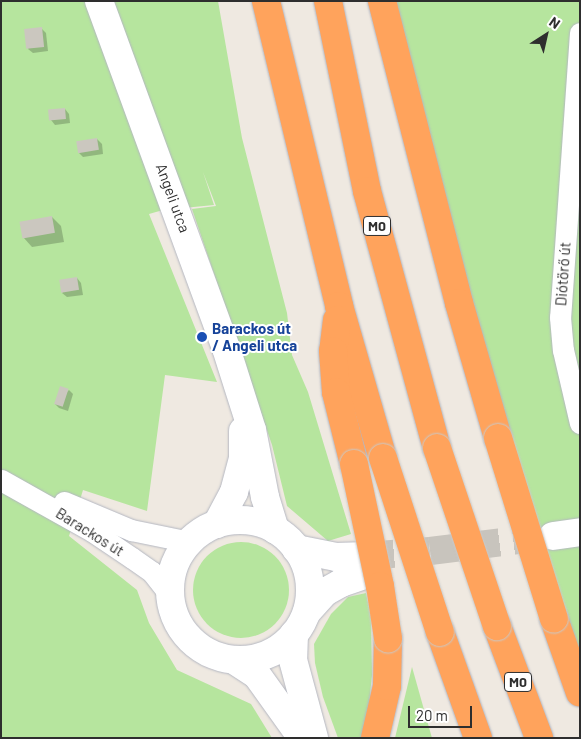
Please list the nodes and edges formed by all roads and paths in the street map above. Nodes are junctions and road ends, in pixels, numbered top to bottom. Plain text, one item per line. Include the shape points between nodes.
1 (99, 1) edge
2 (266, 1) edge
3 (328, 1) edge
4 (382, 1) edge
5 (580, 34) edge
6 (339, 306) junction
7 (241, 397) junction
8 (580, 424) edge
9 (1, 476) edge
10 (1, 480) edge
11 (217, 524) junction
12 (275, 530) junction
13 (580, 532) edge
14 (553, 536) tunnel mouth
15 (190, 542) junction
16 (296, 549) junction
17 (170, 595) junction
18 (301, 623) junction
19 (234, 660) junction
20 (580, 693) edge
21 (377, 733) edge
22 (302, 738) edge
23 (314, 738) edge
24 (478, 738) edge
25 (539, 738) edge

1 - 7 street, Angeli utca via 210,298
2 - 6 highway
3 - 25 highway, M0, bridge via 367,191 437,448
4 - 20 highway, bridge via 459,303 554,619
5 - 8 street, Diótörő út via 560,317 562,350
6 - 21 highway, bridge via 333,351 336,392 380,586 388,638 387,686
6 - 24 highway, bridge via 383,458
7 - 11 street, Angeli utca via 243,459 234,492
7 - 12 street, Angeli utca
9 - 15 street, Barackos út via 131,530
10 - 17 street, Barackos út via 92,531 132,558 152,572
11 - 12 street via 239,520 259,522
11 - 15 street
12 - 16 street
13 - 14 street
15 - 17 street via 174,566
16 - 18 street via 304,560 310,583 310,599
16 - 18 street via 368,564 325,592
17 - 19 street via 180,626 190,639 203,649
18 - 19 street via 285,644 252,660
18 - 23 street via 293,660
19 - 22 street via 258,675

